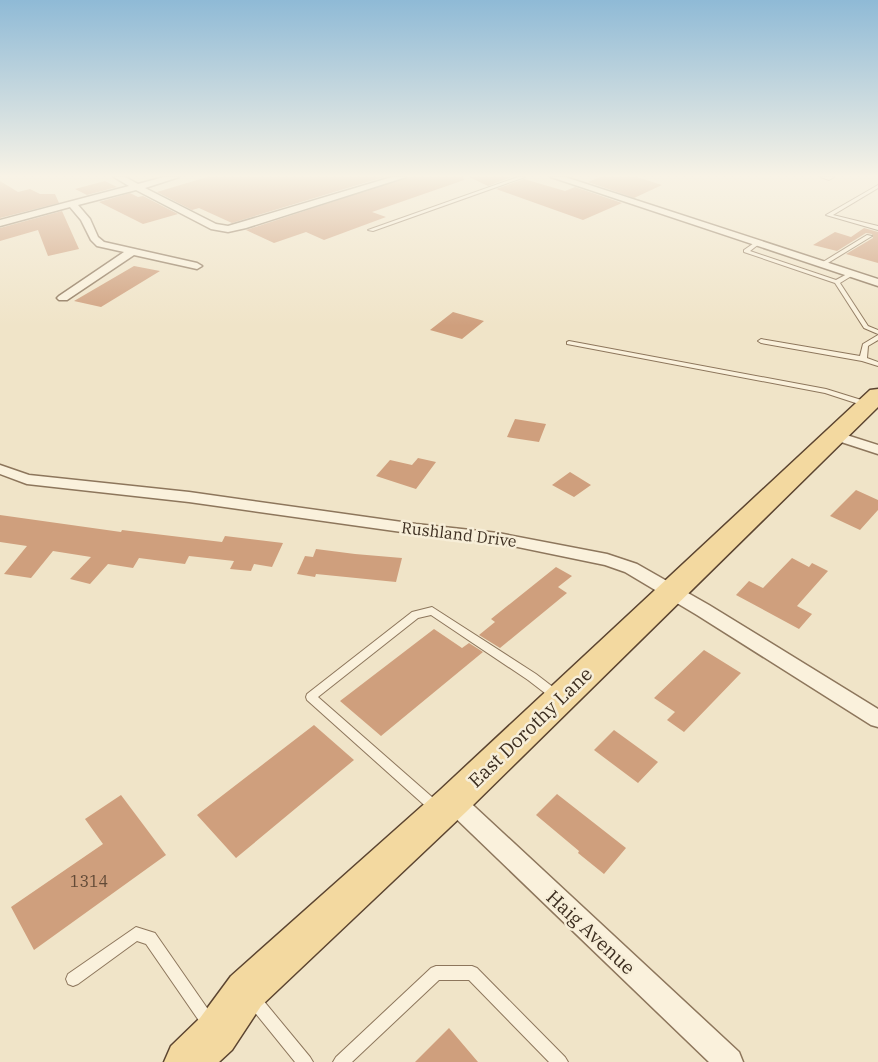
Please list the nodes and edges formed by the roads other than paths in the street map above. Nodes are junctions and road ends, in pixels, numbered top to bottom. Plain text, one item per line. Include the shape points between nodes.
1 (89, 227) edge
2 (213, 227) edge
3 (239, 227) edge
4 (381, 227) edge
5 (704, 227) edge
6 (371, 230) dead end
7 (869, 236) dead end
8 (757, 244) junction
9 (131, 252) junction
10 (821, 264) junction
11 (197, 266) dead end
12 (851, 274) junction
13 (876, 280) edge
14 (836, 282) junction
15 (63, 298) dead end
16 (878, 332) edge
17 (878, 337) edge
18 (761, 341) dead end
19 (569, 343) dead end
20 (863, 359) junction
21 (878, 364) edge
22 (873, 400) edge
23 (837, 436) junction
24 (878, 450) edge
25 (0, 469) edge
26 (672, 592) junction
27 (560, 698) junction
28 (878, 719) edge
29 (447, 806) junction
30 (73, 979) dead end
31 (246, 991) junction
32 (202, 1048) edge
33 (304, 1062) edge
34 (341, 1062) edge
35 (560, 1062) edge
36 (729, 1062) edge

1 - 9 street via 101,244
2 - 3 street
4 - 6 lane
5 - 8 street
7 - 10 lane
8 - 10 street
8 - 14 lane via 746,251
9 - 11 street
9 - 15 street
10 - 12 street
12 - 13 street
12 - 14 lane
14 - 16 lane via 866,327
17 - 20 lane via 865,345
18 - 20 lane
19 - 22 lane
20 - 21 lane
22 - 23 main road, East Dorothy Lane
23 - 24 street
23 - 26 main road, East Dorothy Lane
25 - 26 street, Rushland Drive via 27,479 284,509 529,543 631,568
26 - 27 main road, East Dorothy Lane
26 - 28 street, Rushland Drive
27 - 29 main road, East Dorothy Lane
27 - 29 lane via 432,611 415,616 311,696
29 - 31 main road, East Dorothy Lane
29 - 36 street, Haig Avenue
30 - 32 lane via 136,934 150,938
31 - 32 main road, East Dorothy Lane
31 - 33 lane
34 - 35 lane via 436,973 472,973

